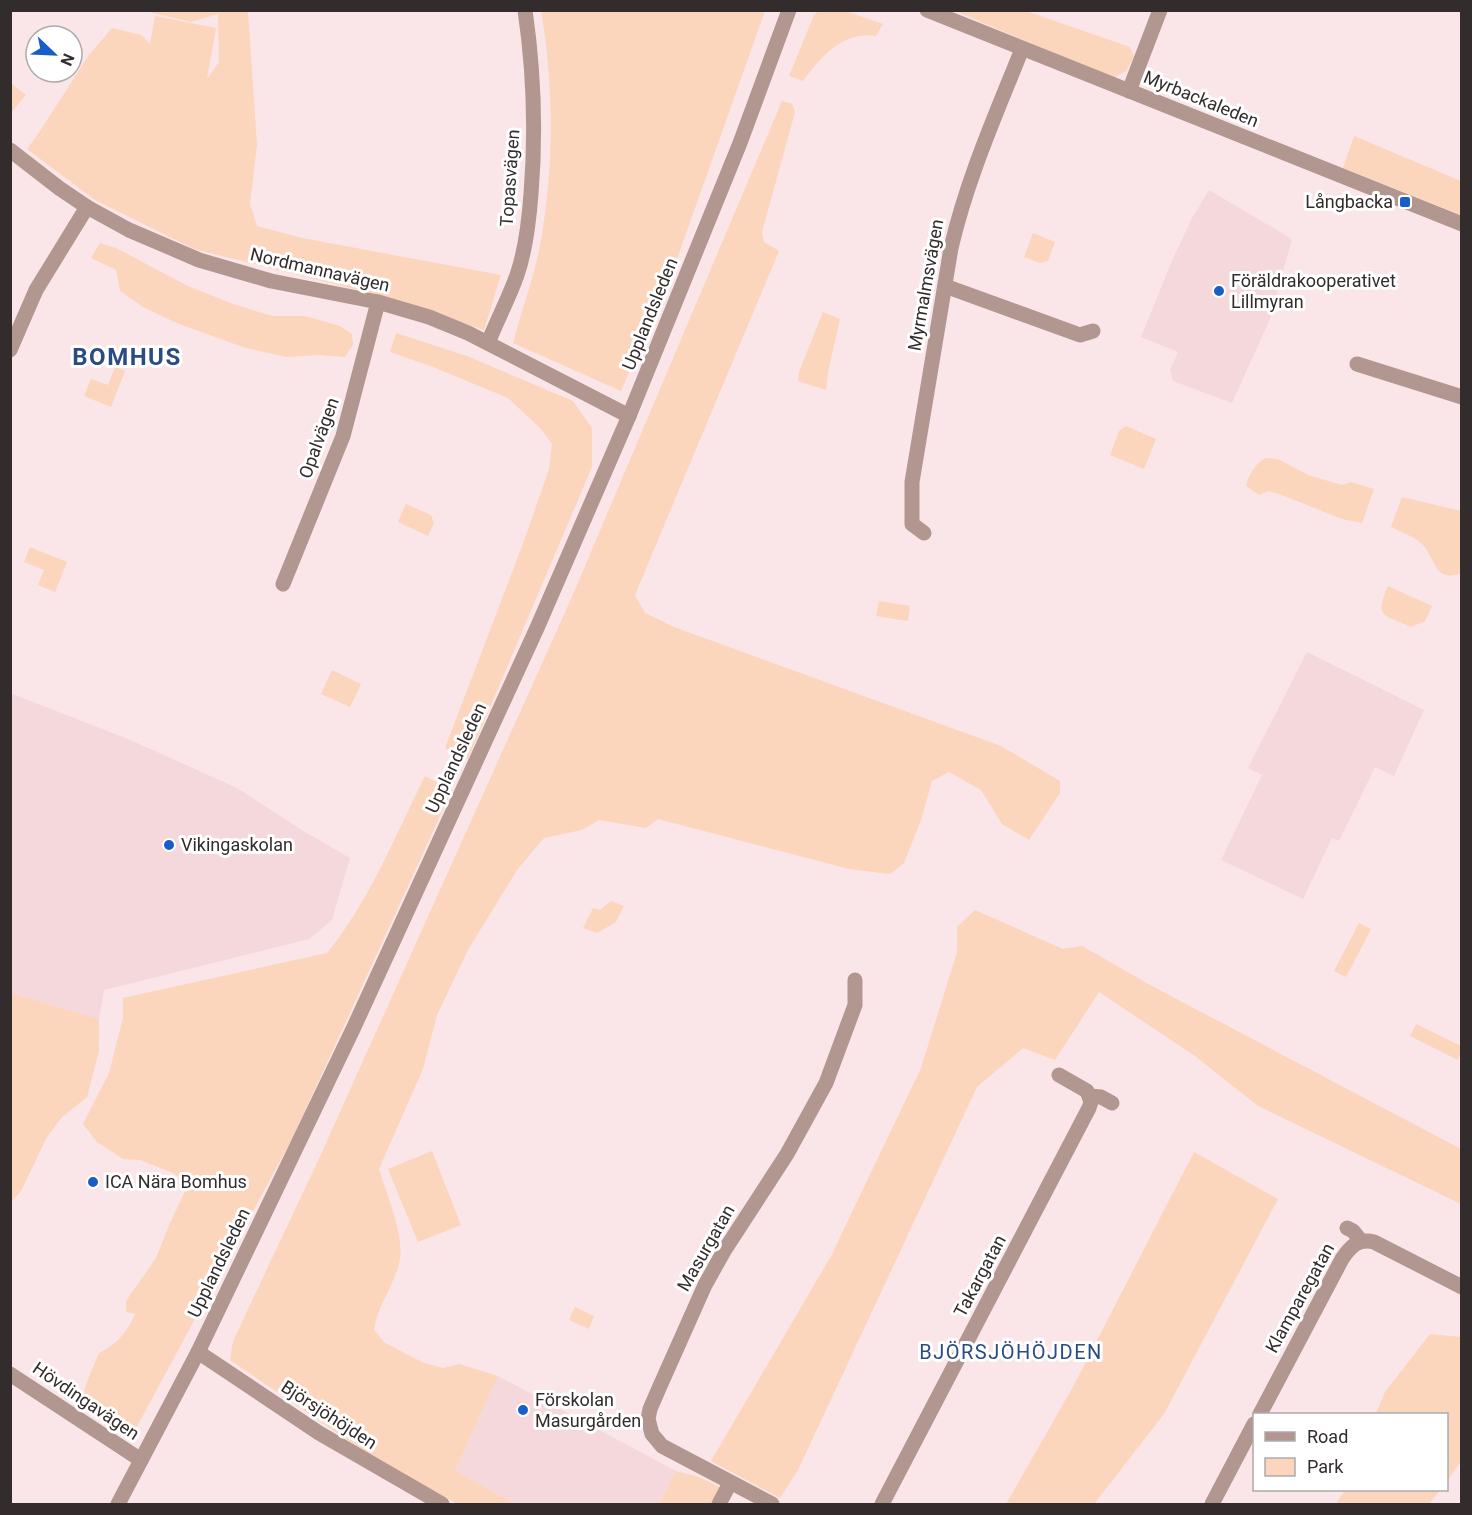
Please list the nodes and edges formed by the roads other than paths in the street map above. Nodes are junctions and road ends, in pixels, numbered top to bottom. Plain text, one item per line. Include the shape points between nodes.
1 (525, 10) edge
2 (789, 10) edge
3 (927, 10) edge
4 (1160, 10) edge
5 (1022, 49) junction
6 (1129, 91) junction
7 (10, 150) edge
8 (87, 207) junction
9 (1461, 224) edge
10 (945, 286) junction
11 (378, 302) junction
12 (1093, 332) dead end
13 (488, 343) junction
14 (10, 350) edge
15 (1357, 364) dead end
16 (1461, 397) edge
17 (629, 416) junction
18 (924, 533) dead end
19 (283, 584) dead end
20 (855, 980) dead end
21 (1059, 1076) dead end
22 (1090, 1096) junction
23 (1112, 1102) dead end
24 (1347, 1228) dead end
25 (1361, 1241) junction
26 (1461, 1287) edge
27 (198, 1352) junction
28 (10, 1374) edge
29 (1261, 1413) edge
30 (1253, 1426) edge
31 (141, 1460) junction
32 (730, 1483) junction
33 (118, 1504) edge
34 (442, 1504) edge
35 (719, 1504) edge
36 (772, 1504) edge
37 (882, 1504) edge
38 (1212, 1504) edge

1 - 13 street, Topasvägen via 534,102 527,229 517,276
2 - 17 street, Upplandsleden via 740,143
3 - 5 street, Myrbackaleden
4 - 6 street
5 - 6 street, Myrbackaleden
5 - 10 street, Myrmalmsvägen via 959,214
6 - 9 street, Myrbackaleden
7 - 8 street, Nordmannavägen
8 - 11 street, Nordmannavägen via 200,261 271,281
8 - 14 street via 36,290
10 - 12 street via 1080,335
10 - 18 street, Myrmalmsvägen via 912,482 912,524
11 - 13 street, Nordmannavägen via 452,326
11 - 19 street, Opalvägen via 343,436
13 - 17 street, Nordmannavägen
15 - 16 street
17 - 27 street, Upplandsleden via 537,628 354,1027
20 - 32 street, Masurgatan via 855,1005 826,1083 787,1154 705,1285 650,1408 649,1427 657,1442
21 - 22 street via 1082,1087
22 - 23 street
22 - 37 street, Takargatan via 1085,1118
24 - 25 street
25 - 26 street, Klamparegatan via 1384,1246
25 - 29 street, Klamparegatan via 1349,1248 1342,1259
27 - 31 street, Upplandsleden
27 - 34 street, Björsjöhöjden via 319,1433
28 - 31 street, Hövdingavägen
30 - 38 street
31 - 33 street, Upplandsleden
32 - 35 street
32 - 36 street

